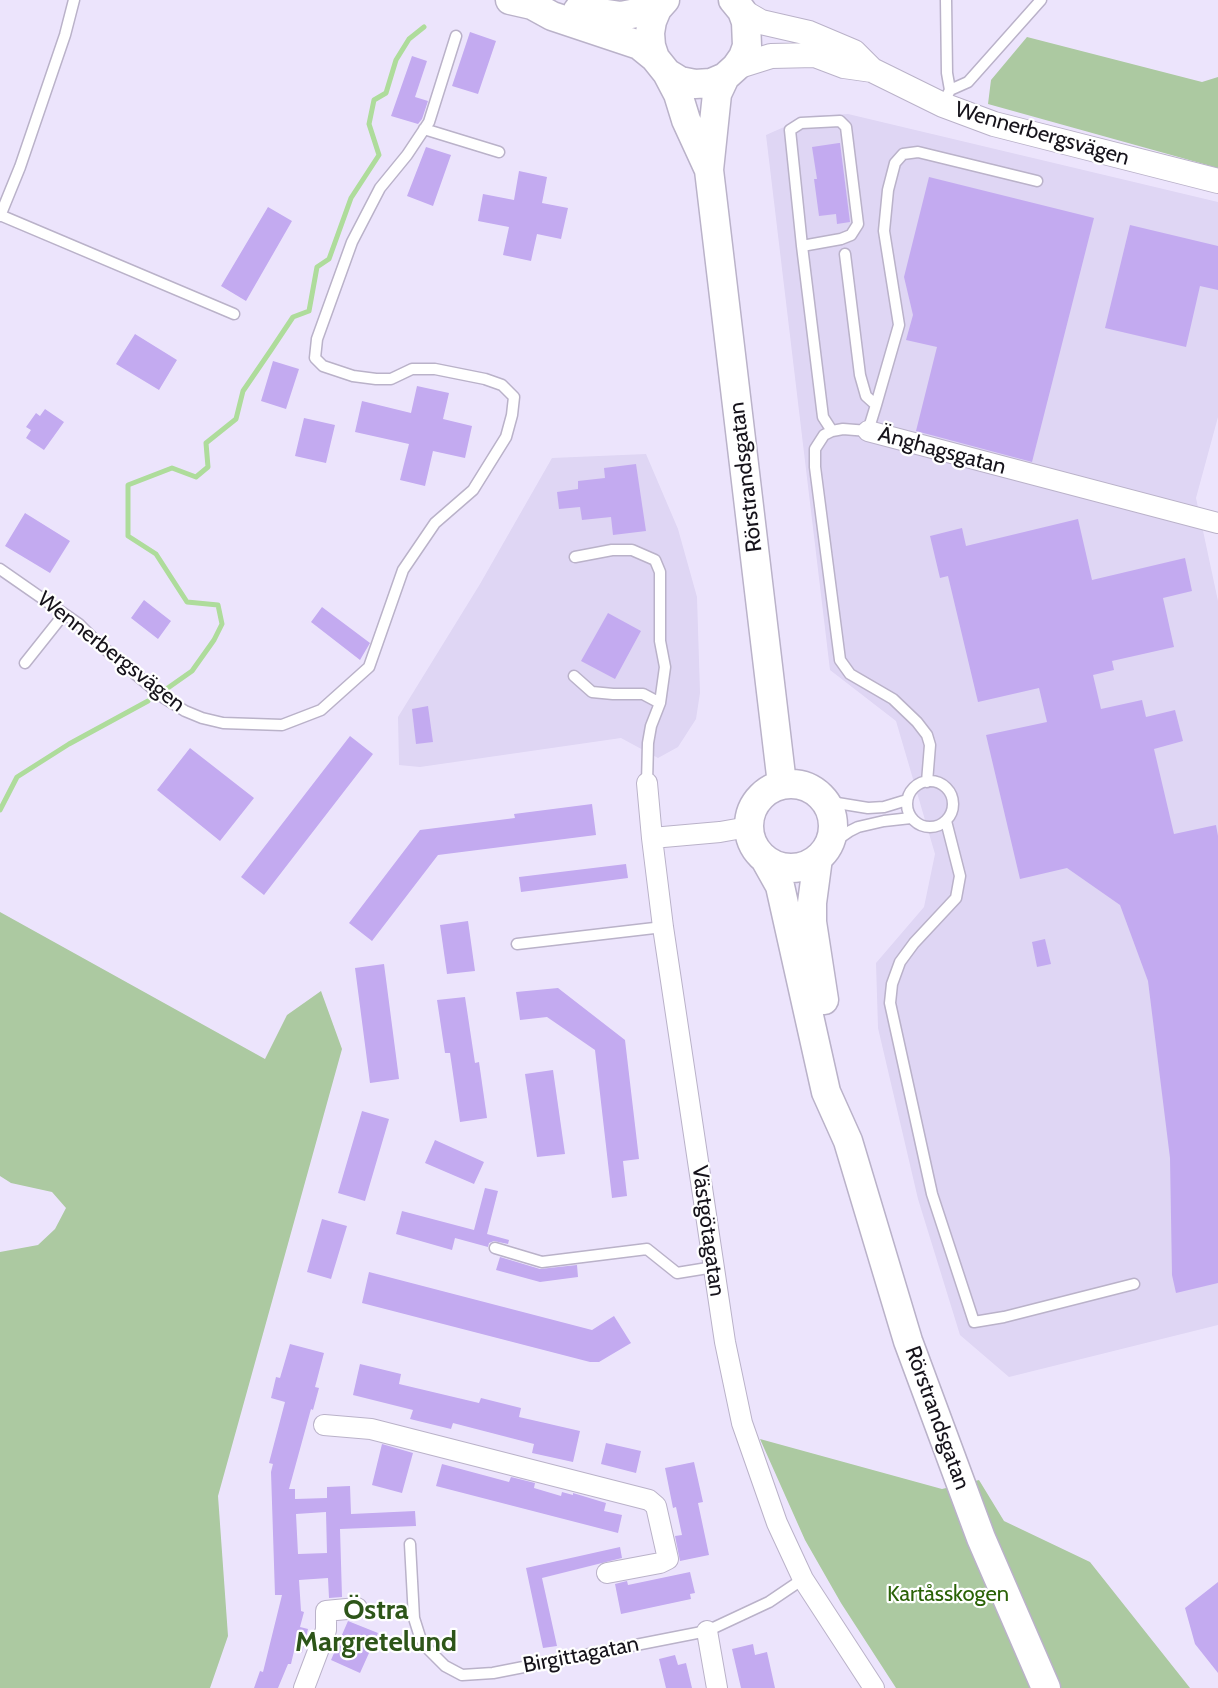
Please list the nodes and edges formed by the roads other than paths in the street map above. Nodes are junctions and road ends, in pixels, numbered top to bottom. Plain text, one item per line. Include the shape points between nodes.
1 (74, 0) edge
2 (946, 0) edge
3 (1041, 0) edge
4 (526, 2) edge
5 (661, 5) edge
6 (737, 6) edge
7 (456, 36) dead end
8 (661, 65) junction
9 (872, 70) junction
10 (730, 72) junction
11 (946, 98) junction
12 (424, 129) junction
13 (499, 152) dead end
14 (709, 170) junction
15 (1037, 180) dead end
16 (1218, 181) edge
17 (0, 215) edge
18 (802, 246) junction
19 (845, 254) dead end
20 (234, 314) dead end
21 (876, 405) junction
22 (832, 431) junction
23 (868, 431) junction
24 (1218, 523) edge
25 (575, 557) dead end
26 (0, 569) edge
27 (64, 614) junction
28 (25, 663) dead end
29 (574, 676) dead end
30 (660, 703) junction
31 (927, 782) junction
32 (646, 783) joint
33 (782, 784) junction
34 (907, 800) junction
35 (825, 801) junction
36 (911, 818) junction
37 (946, 821) junction
38 (748, 827) junction
39 (652, 838) junction
40 (823, 853) junction
41 (766, 861) junction
42 (663, 927) junction
43 (517, 944) dead end
44 (848, 1141) junction
45 (495, 1248) dead end
46 (714, 1267) junction
47 (1134, 1284) dead end
48 (324, 1425) dead end
49 (410, 1544) dead end
50 (607, 1573) dead end
51 (803, 1579) junction
52 (357, 1608) dead end
53 (707, 1631) junction
54 (304, 1688) edge
55 (717, 1688) edge
56 (874, 1688) edge
57 (1046, 1688) edge

1 - 17 lane via 20,167
2 - 11 lane
3 - 11 lane via 968,82
4 - 5 main road, Wennerbergsvägen via 621,16
4 - 8 main road, Wennerbergsvägen via 552,16 639,45
5 - 8 main road, Wennerbergsvägen via 650,33 651,46
6 - 9 street, Wennerbergsvägen via 761,22 809,33 854,52
6 - 10 main road, Wennerbergsvägen via 748,34 747,46
7 - 12 lane, Wennerbergsvägen
8 - 10 main road, Wennerbergsvägen via 680,81 695,84 711,83
8 - 14 main road, Rörstrandsgatan via 678,94
9 - 10 street, Wennerbergsvägen via 799,54 771,56
9 - 11 street, Wennerbergsvägen
10 - 14 main road, Rörstrandsgatan via 717,94
11 - 16 street, Wennerbergsvägen via 994,124
12 - 13 lane
12 - 27 lane, Wennerbergsvägen via 380,188 352,242 317,339 315,358 323,366 376,379 391,379 412,369 435,369 502,385 514,397 506,437 473,490 435,523 403,570 369,667 321,710 306,717 282,725 223,723 185,711 164,698
14 - 33 main road, Rörstrandsgatan
15 - 21 lane, Änghagsgatan via 918,152 903,154 895,163 884,231 898,325
17 - 20 lane
18 - 18 lane via 790,129 801,123 840,121 846,127 858,224 851,235
18 - 22 lane via 823,417
19 - 21 lane via 860,375 866,396
21 - 23 lane, Änghagsgatan
22 - 23 lane
22 - 31 lane via 824,435 815,449 815,467 840,660 850,674 894,699 927,735
23 - 24 street, Änghagsgatan
25 - 30 lane via 632,550 655,560 662,593 660,641 665,667
26 - 27 lane, Wennerbergsvägen
27 - 28 lane
29 - 30 lane via 592,692 643,694
30 - 32 lane via 648,743
31 - 34 lane via 918,784
31 - 37 lane via 945,787 951,795 953,804
32 - 39 street, Västgötagatan
33 - 35 main road via 801,784
33 - 38 main road via 757,799
34 - 35 lane via 868,808
34 - 36 lane
35 - 40 main road, Rörstrandsgatan via 833,824
36 - 37 lane via 928,827
36 - 40 lane via 858,827
37 - 47 lane via 960,876 956,898 900,962 890,1003 932,1194 974,1322
38 - 39 street
38 - 41 main road, Rörstrandsgatan via 750,840
39 - 42 street, Västgötagatan
40 - 41 main road via 806,865 793,868
40 - 44 main road, Rörstrandsgatan via 812,922 844,1087
41 - 44 main road, Rörstrandsgatan via 780,886 826,1092
42 - 43 lane
42 - 46 street, Västgötagatan
44 - 57 main road, Rörstrandsgatan via 908,1341 981,1538
45 - 46 lane via 542,1262 647,1249 677,1273
46 - 51 street, Västgötagatan via 742,1423 777,1522
48 - 50 street via 371,1429 649,1500 656,1506 668,1559
49 - 53 lane, Birgittagatan via 414,1618 420,1637 437,1659 457,1674 493,1673
51 - 53 lane, Birgittagatan via 769,1602
51 - 56 street, Västgötagatan
52 - 54 street via 326,1611 326,1630
53 - 55 street

